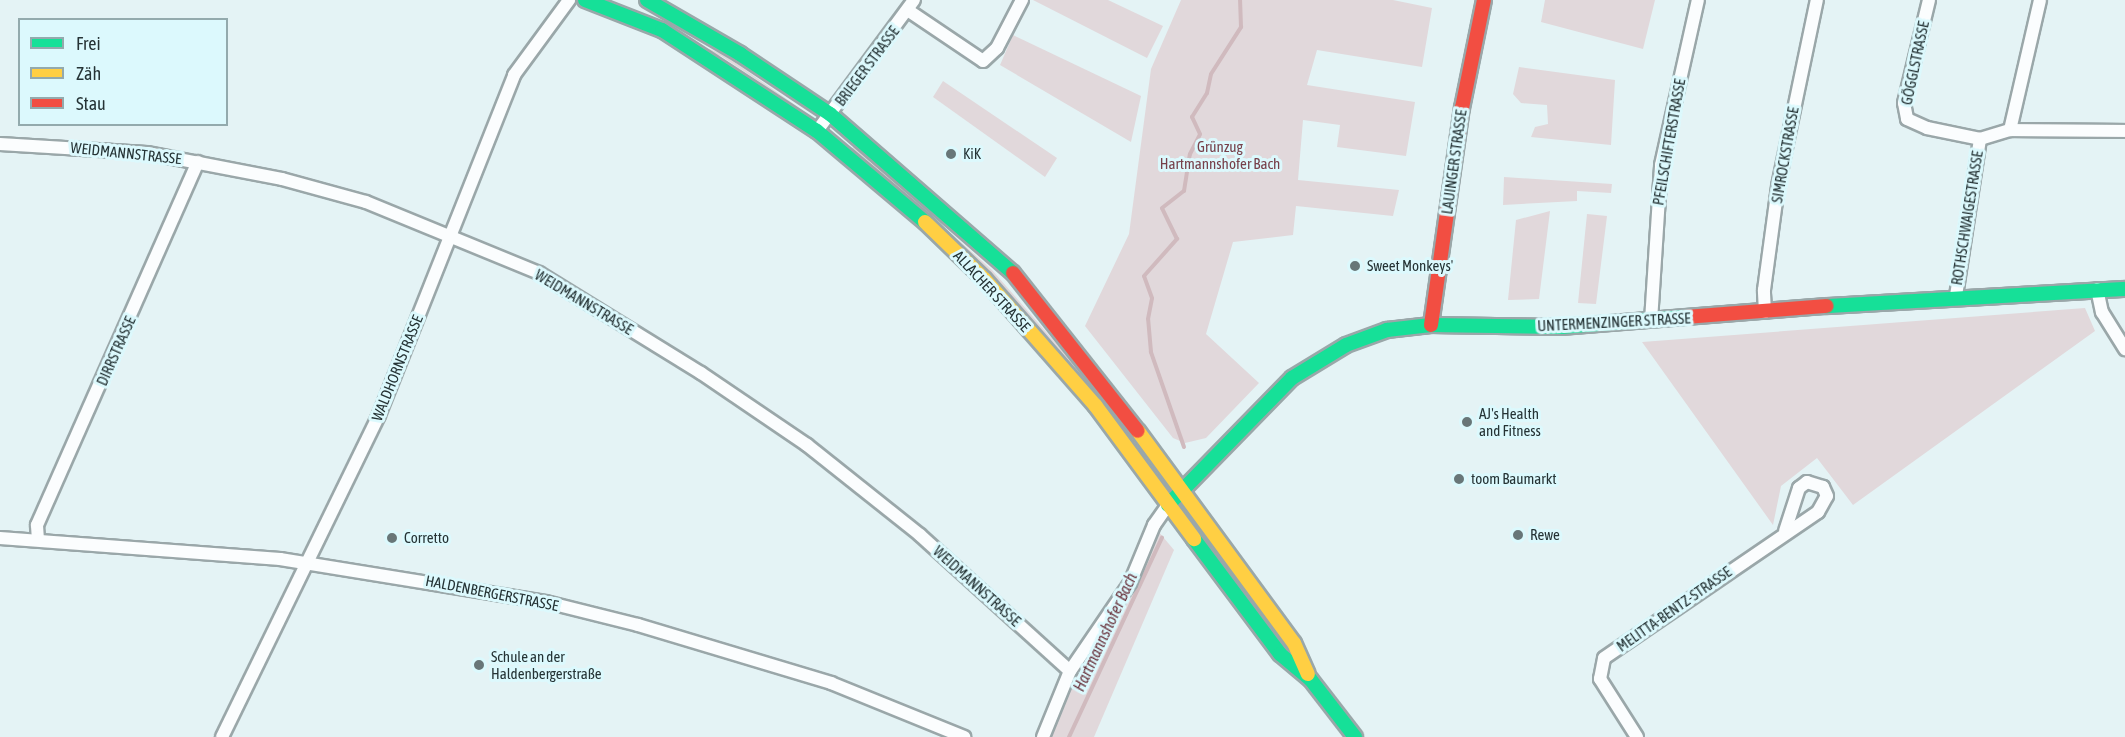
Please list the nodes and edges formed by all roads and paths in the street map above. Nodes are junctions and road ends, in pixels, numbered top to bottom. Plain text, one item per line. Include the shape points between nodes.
1 (568, 0) edge
2 (585, 0) edge
3 (647, 0) edge
4 (1022, 0) edge
5 (1484, 0) edge
6 (1698, 0) edge
7 (1816, 0) edge
8 (1929, 0) edge
9 (2040, 0) edge
10 (911, 5) edge
11 (830, 114) junction
12 (2010, 130) junction
13 (817, 131) junction
14 (2125, 131) edge
15 (1980, 140) junction
16 (0, 144) edge
17 (198, 162) junction
18 (451, 234) junction
19 (2097, 289) junction
20 (2125, 289) edge
21 (1956, 296) junction
22 (1765, 312) junction
23 (1651, 321) junction
24 (1431, 324) junction
25 (2125, 349) edge
26 (1184, 489) junction
27 (1168, 505) junction
28 (1785, 531) dead end
29 (0, 538) edge
30 (38, 540) junction
31 (308, 562) junction
32 (1071, 671) junction
33 (1311, 680) junction
34 (222, 737) edge
35 (964, 737) edge
36 (1043, 737) edge
37 (1355, 737) edge
38 (1637, 737) edge

1 - 18 street, WALDHORNSTRASSE via 514,75
2 - 13 main road, ALLACHER STRASSE via 662,30
3 - 11 main road, ALLACHER STRASSE via 722,42
4 - 10 street via 997,48 983,61
5 - 24 main road, LAUINGER STRASSE via 1462,108
6 - 23 street, PFEILSCHIFTERSTRASSE via 1661,165
7 - 22 street, SIMROCKSTRASSE via 1778,186 1764,290
8 - 15 street, GÖGGLSTRASSE via 1904,104 1907,119 1927,128
9 - 12 street
10 - 11 street, BRIEGER STRASSE
11 - 13 street, BRIEGER STRASSE
11 - 26 main road, ALLACHER STRASSE via 1004,261
12 - 14 street
12 - 15 street
13 - 27 main road, ALLACHER STRASSE via 905,203 985,280 1095,405
15 - 21 street, ROTHSCHWAIGESTRASSE
16 - 17 street, WEIDMANNSTRASSE via 101,148
17 - 18 street, WEIDMANNSTRASSE via 355,199
17 - 30 street, DIRRSTRASSE via 37,525
18 - 31 street, WALDHORNSTRASSE via 379,416
18 - 32 street, WEIDMANNSTRASSE via 539,273 807,445 920,535
19 - 20 main road, UNTERMENZINGER STRASSE
19 - 21 main road, UNTERMENZINGER STRASSE
19 - 25 street via 2104,318
21 - 22 main road, UNTERMENZINGER STRASSE
22 - 23 main road, UNTERMENZINGER STRASSE
23 - 24 main road, UNTERMENZINGER STRASSE via 1546,328
24 - 26 main road, UNTERMENZINGER STRASSE via 1411,325 1363,339 1307,367 1267,402
26 - 27 main road, UNTERMENZINGER STRASSE
26 - 33 main road, ALLACHER STRASSE via 1294,643
27 - 32 street via 1154,525 1130,583
27 - 33 main road, ALLACHER STRASSE via 1280,654
28 - 38 street, MELITTA-BENTZ-STRASSE via 1604,658 1600,679
29 - 30 street, HALDENBERGERSTRASSE
30 - 31 street, HALDENBERGERSTRASSE
31 - 34 street, WALDHORNSTRASSE
31 - 35 street, HALDENBERGERSTRASSE via 462,586 638,625 831,683
32 - 36 street
33 - 37 main road, ALLACHER STRASSE

